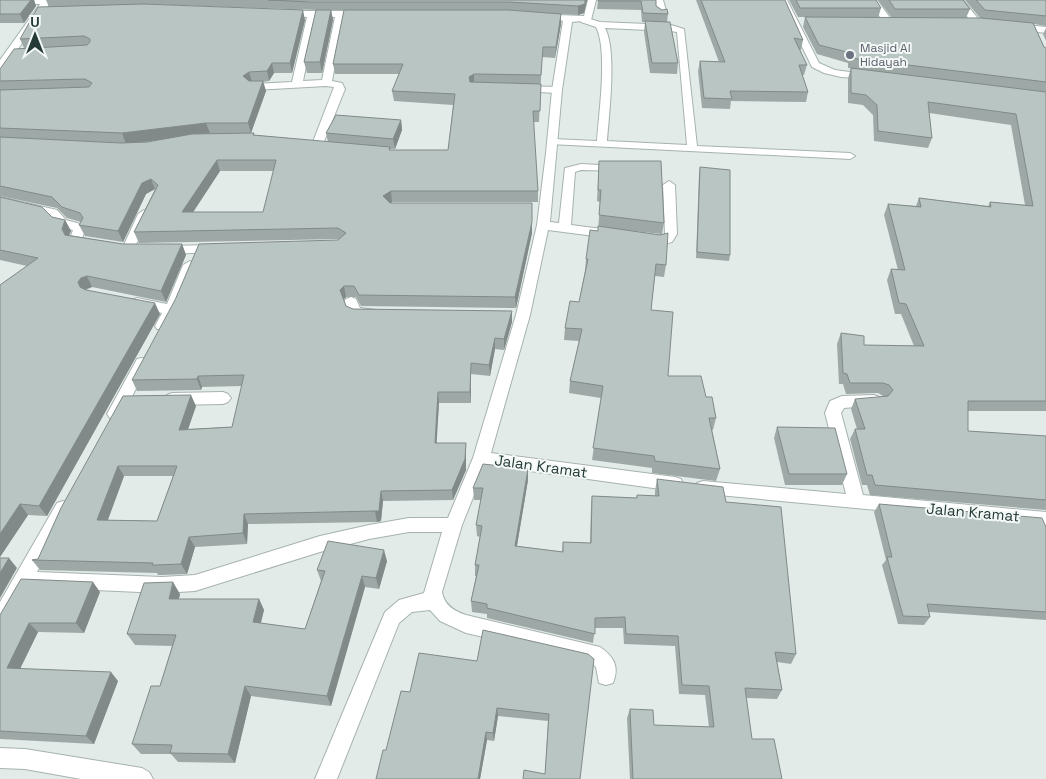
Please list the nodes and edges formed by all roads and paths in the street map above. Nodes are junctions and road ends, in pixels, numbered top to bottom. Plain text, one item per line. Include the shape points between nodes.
1 (592, 0) edge
2 (659, 0) edge
3 (784, 0) edge
4 (872, 0) edge
5 (958, 0) edge
6 (0, 2) edge
7 (46, 6) edge
8 (273, 14) edge
9 (340, 14) junction
10 (369, 14) edge
11 (662, 14) edge
12 (312, 15) junction
13 (550, 17) edge
14 (568, 20) junction
15 (584, 20) junction
16 (888, 22) edge
17 (977, 23) edge
18 (599, 25) junction
19 (1005, 26) edge
20 (1034, 29) junction
21 (1046, 30) edge
22 (1040, 43) edge
23 (25, 54) edge
24 (7, 55) junction
25 (0, 67) edge
26 (882, 78) edge
27 (326, 82) junction
28 (296, 84) junction
29 (252, 87) edge
30 (511, 89) edge
31 (557, 90) junction
32 (553, 142) junction
33 (602, 144) junction
34 (318, 147) edge
35 (692, 148) junction
36 (850, 156) dead end
37 (625, 169) edge
38 (669, 185) dead end
39 (0, 202) edge
40 (150, 203) edge
41 (528, 208) edge
42 (546, 208) junction
43 (543, 226) junction
44 (565, 228) junction
45 (621, 236) edge
46 (640, 238) edge
47 (128, 248) junction
48 (197, 249) junction
49 (225, 249) edge
50 (127, 301) edge
51 (351, 302) dead end
52 (171, 310) junction
53 (389, 313) edge
54 (157, 335) edge
55 (148, 352) edge
56 (223, 398) dead end
57 (123, 399) junction
58 (141, 399) edge
59 (159, 399) edge
60 (878, 401) edge
61 (107, 429) edge
62 (481, 458) junction
63 (71, 494) edge
64 (856, 502) junction
65 (1046, 519) edge
66 (453, 525) junction
67 (23, 579) junction
68 (5, 600) edge
69 (434, 601) junction
70 (0, 619) edge
71 (606, 676) dead end
72 (0, 758) edge
73 (142, 779) edge
74 (326, 779) edge

1 - 15 street via 590,16
2 - 11 street
3 - 26 street via 799,22 815,65 823,70
4 - 16 street
5 - 17 street
6 - 7 lane
7 - 24 street
8 - 12 street
9 - 10 street
9 - 12 street via 327,11
9 - 27 street
12 - 28 street
13 - 14 street
14 - 15 street
14 - 31 street, Jalan Kramat
15 - 18 lane
18 - 33 lane via 605,36
18 - 35 lane via 671,28 681,32
19 - 20 street
20 - 21 street
20 - 22 street
23 - 24 street
24 - 25 street
27 - 28 street
27 - 34 street via 338,85 340,89
28 - 29 street
30 - 31 lane
31 - 32 street, Jalan Kramat
32 - 33 lane
32 - 42 street, Jalan Kramat
33 - 35 lane
35 - 36 lane
37 - 44 street via 569,170
38 - 46 street via 671,234 668,239 658,241
39 - 47 street via 54,213 62,223 80,228 75,241
40 - 47 street
41 - 42 street
42 - 43 street, Jalan Kramat
43 - 44 street
43 - 62 street, Jalan Kramat via 516,315
44 - 45 street
47 - 48 street
48 - 49 street
48 - 52 street
50 - 52 street
51 - 53 street via 355,313
52 - 54 street
55 - 57 street
56 - 59 street
57 - 58 street
57 - 61 street
60 - 64 street via 842,402 835,405 833,412
62 - 64 street, Jalan Kramat via 700,488
62 - 66 street
63 - 67 street
64 - 65 street, Jalan Kramat
66 - 67 street via 409,525 369,532 195,583 162,586
66 - 69 street via 433,592
67 - 68 street
68 - 70 street
69 - 71 street via 439,609 458,622 593,653 605,662
69 - 74 street via 404,606 392,618
72 - 73 street via 25,759

